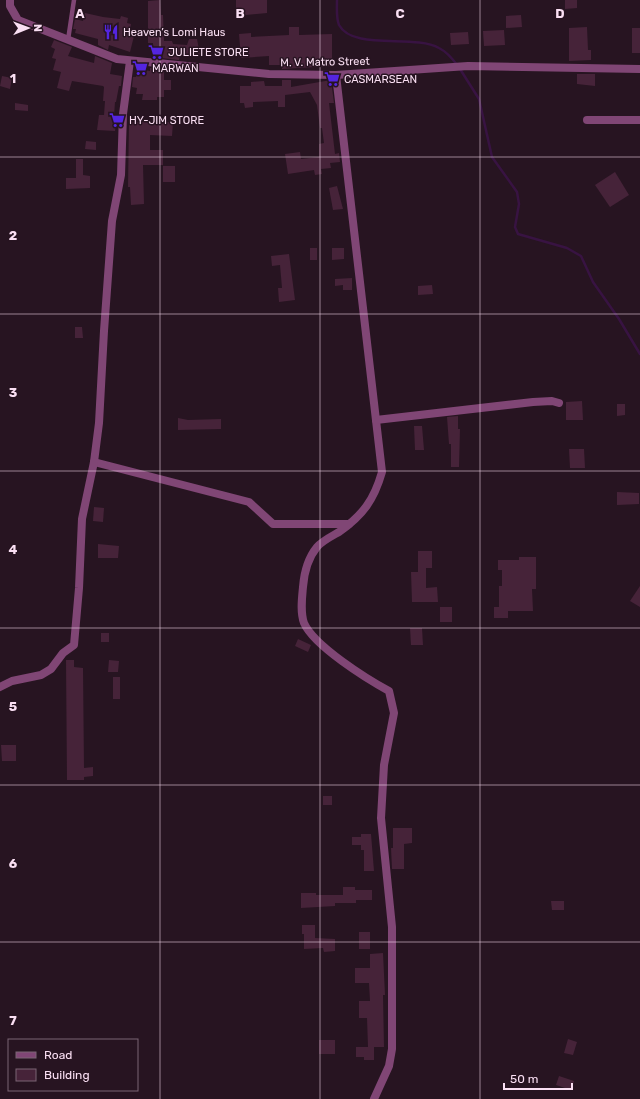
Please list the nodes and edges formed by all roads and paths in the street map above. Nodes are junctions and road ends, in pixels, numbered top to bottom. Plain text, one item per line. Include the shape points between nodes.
1 (10, 0) edge
2 (74, 0) edge
3 (68, 40) junction
4 (130, 61) junction
5 (640, 69) edge
6 (336, 76) junction
7 (587, 120) dead end
8 (640, 120) edge
9 (559, 403) dead end
10 (376, 420) junction
11 (94, 462) junction
12 (350, 524) junction
13 (0, 687) edge
14 (374, 1099) edge

1 - 3 street, M. V. Matro Street via 10,6 18,20
2 - 3 lane
3 - 4 street, M. V. Matro Street via 117,59
4 - 6 street, M. V. Matro Street via 269,74
4 - 11 street via 123,114 121,175 112,221 99,423
5 - 6 street, M. V. Matro Street via 455,66
6 - 10 street
7 - 8 street
9 - 10 street via 533,402
10 - 12 street via 382,472 377,490 367,508
11 - 12 street via 249,502 273,524
11 - 13 street via 82,519 74,645 63,653 51,669 41,675 12,681
12 - 14 street via 317,547 304,573 301,606 304,623 334,656 389,691 394,713 384,765 381,818 392,927 392,1049 389,1066

